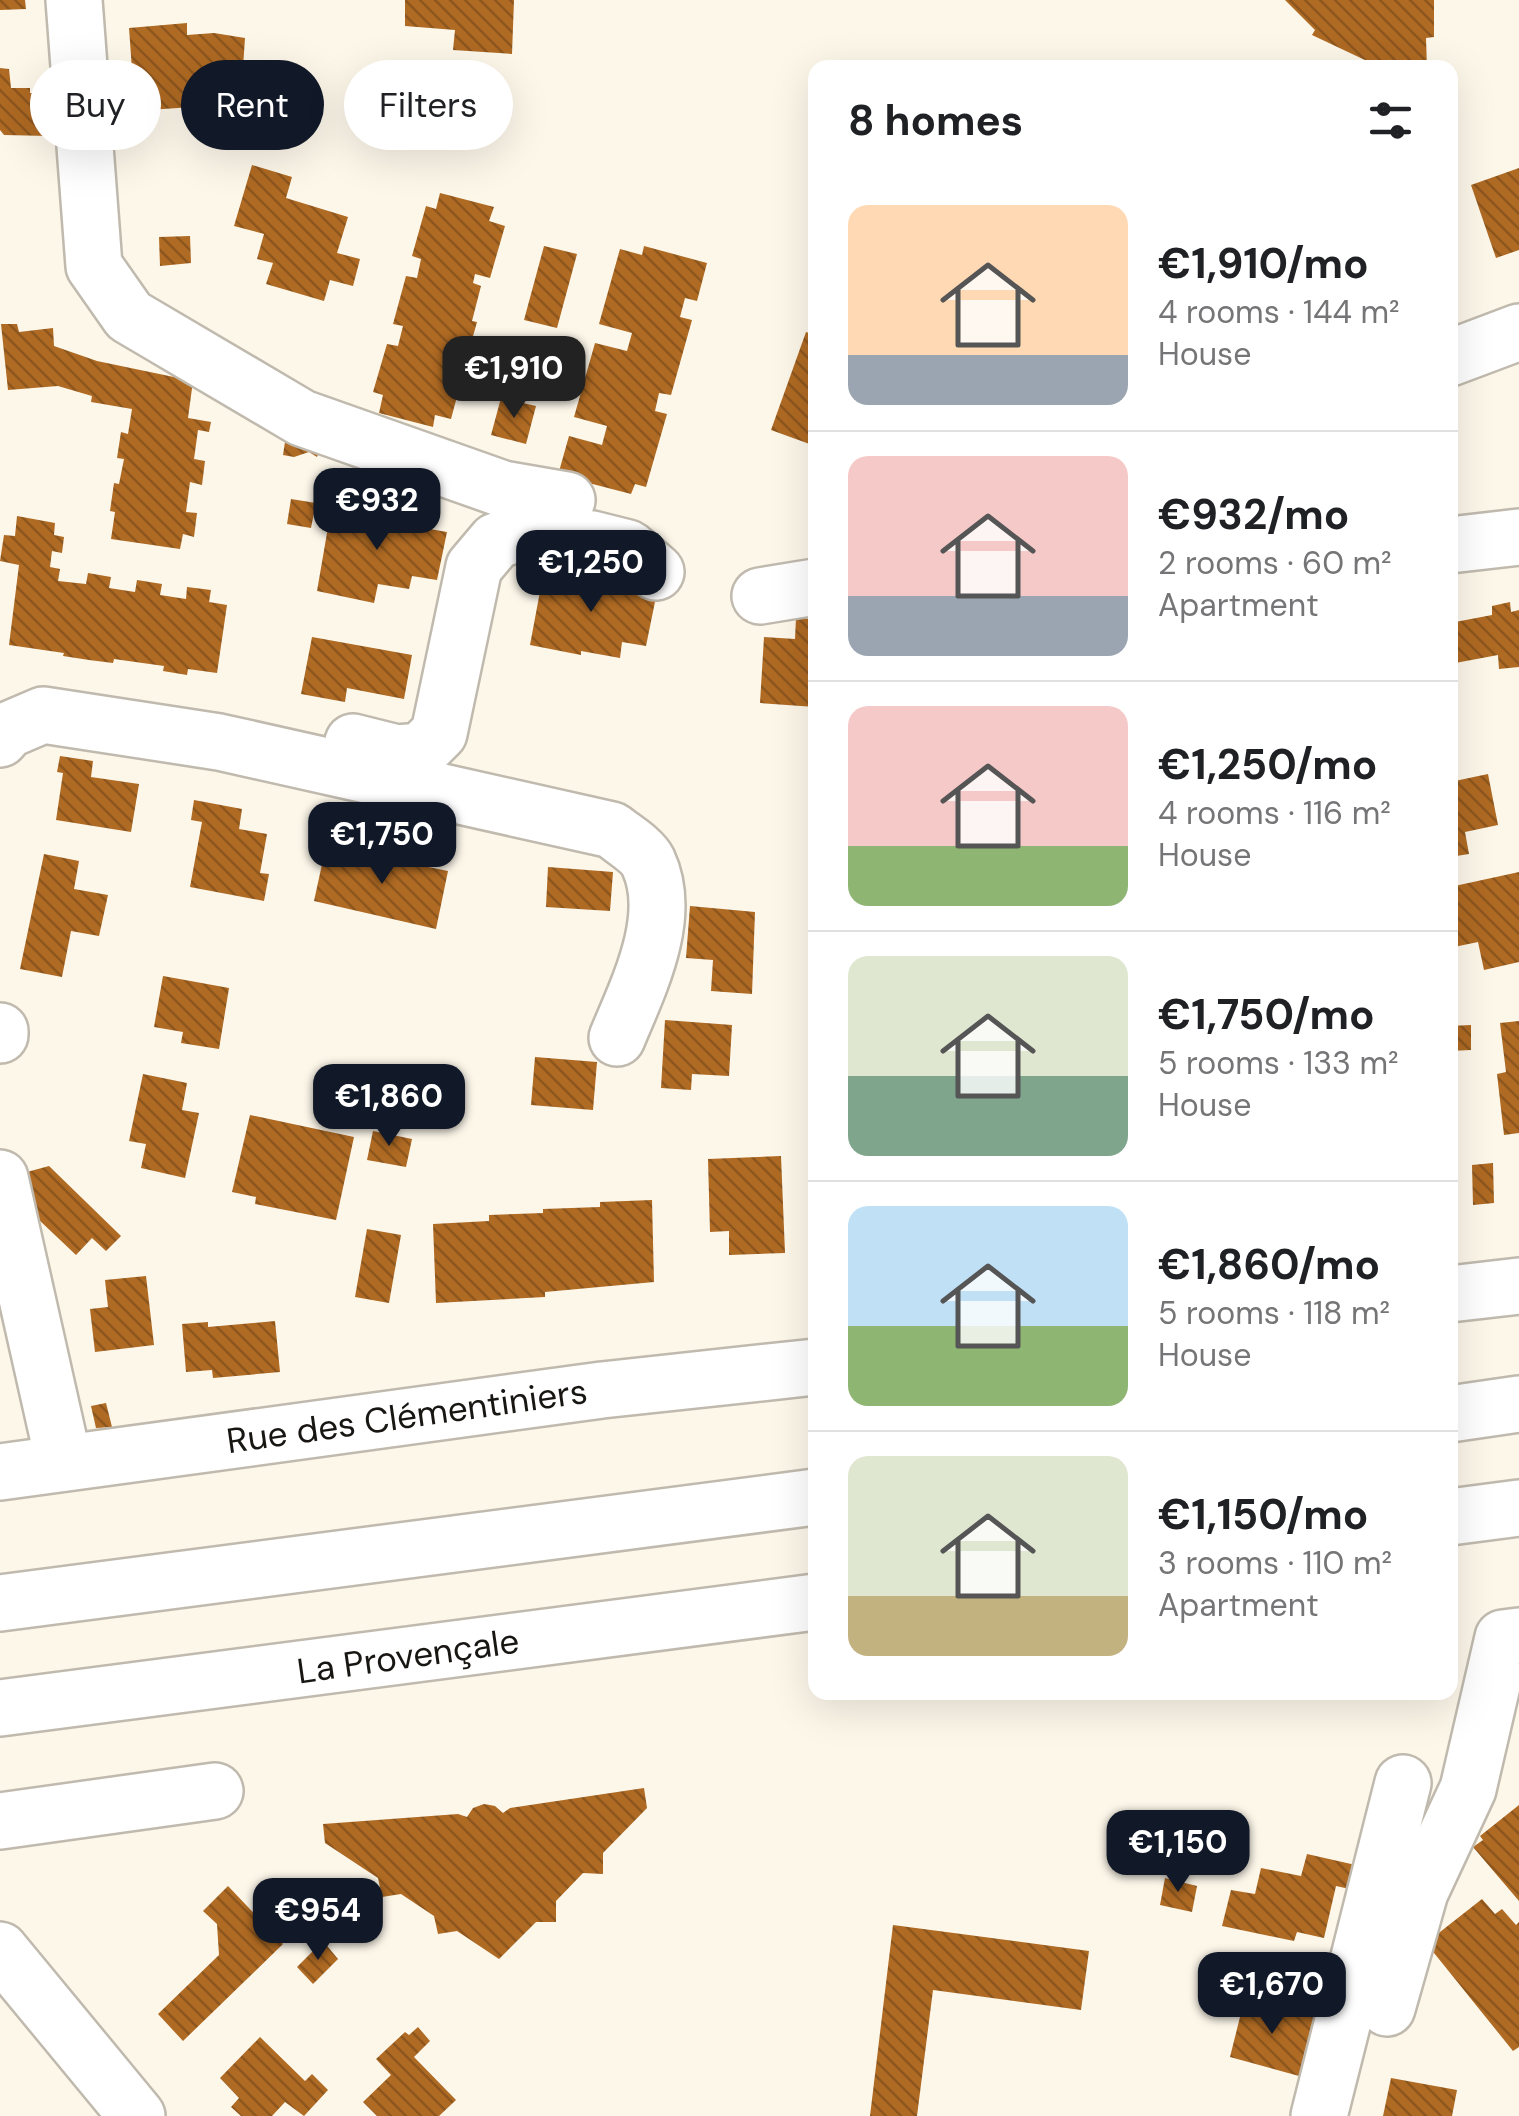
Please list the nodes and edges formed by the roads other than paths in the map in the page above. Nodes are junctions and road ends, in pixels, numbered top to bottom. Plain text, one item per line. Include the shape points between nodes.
1 (74, 0) edge
2 (1519, 332) edge
3 (1458, 355) edge
4 (567, 500) dead end
5 (1519, 537) edge
6 (1458, 545) edge
7 (656, 572) dead end
8 (808, 589) edge
9 (760, 596) dead end
10 (14, 720) edge
11 (219, 742) junction
12 (618, 1038) dead end
13 (0, 1178) edge
14 (1519, 1286) edge
15 (1458, 1293) edge
16 (808, 1367) edge
17 (1519, 1404) edge
18 (1458, 1413) edge
19 (64, 1463) junction
20 (0, 1472) edge
21 (808, 1498) edge
22 (1519, 1508) edge
23 (1458, 1516) edge
24 (0, 1603) edge
25 (808, 1603) edge
26 (1511, 1637) edge
27 (0, 1708) edge
28 (1403, 1783) dead end
29 (215, 1791) dead end
30 (0, 1822) edge
31 (0, 1950) edge
32 (1387, 2008) dead end
33 (117, 2109) edge
34 (1319, 2116) edge

1 - 4 main road via 94,266 129,316 302,418 502,488
2 - 3 main road
5 - 6 main road
7 - 11 main road via 628,548 592,539 528,530 496,541 474,567 439,733 421,750 397,753 299,729 262,727
8 - 9 main road
10 - 11 main road
11 - 12 main road via 612,830 647,859 656,892 652,954
13 - 19 main road
14 - 15 main road
16 - 19 main road, Rue des Clémentiniers
17 - 18 main road
19 - 20 main road, Rue des Clémentiniers
21 - 24 main road
22 - 23 main road
25 - 27 main road, La Provençale
26 - 32 main road via 1468,1789 1420,1892
28 - 34 main road
29 - 30 main road
31 - 33 main road

